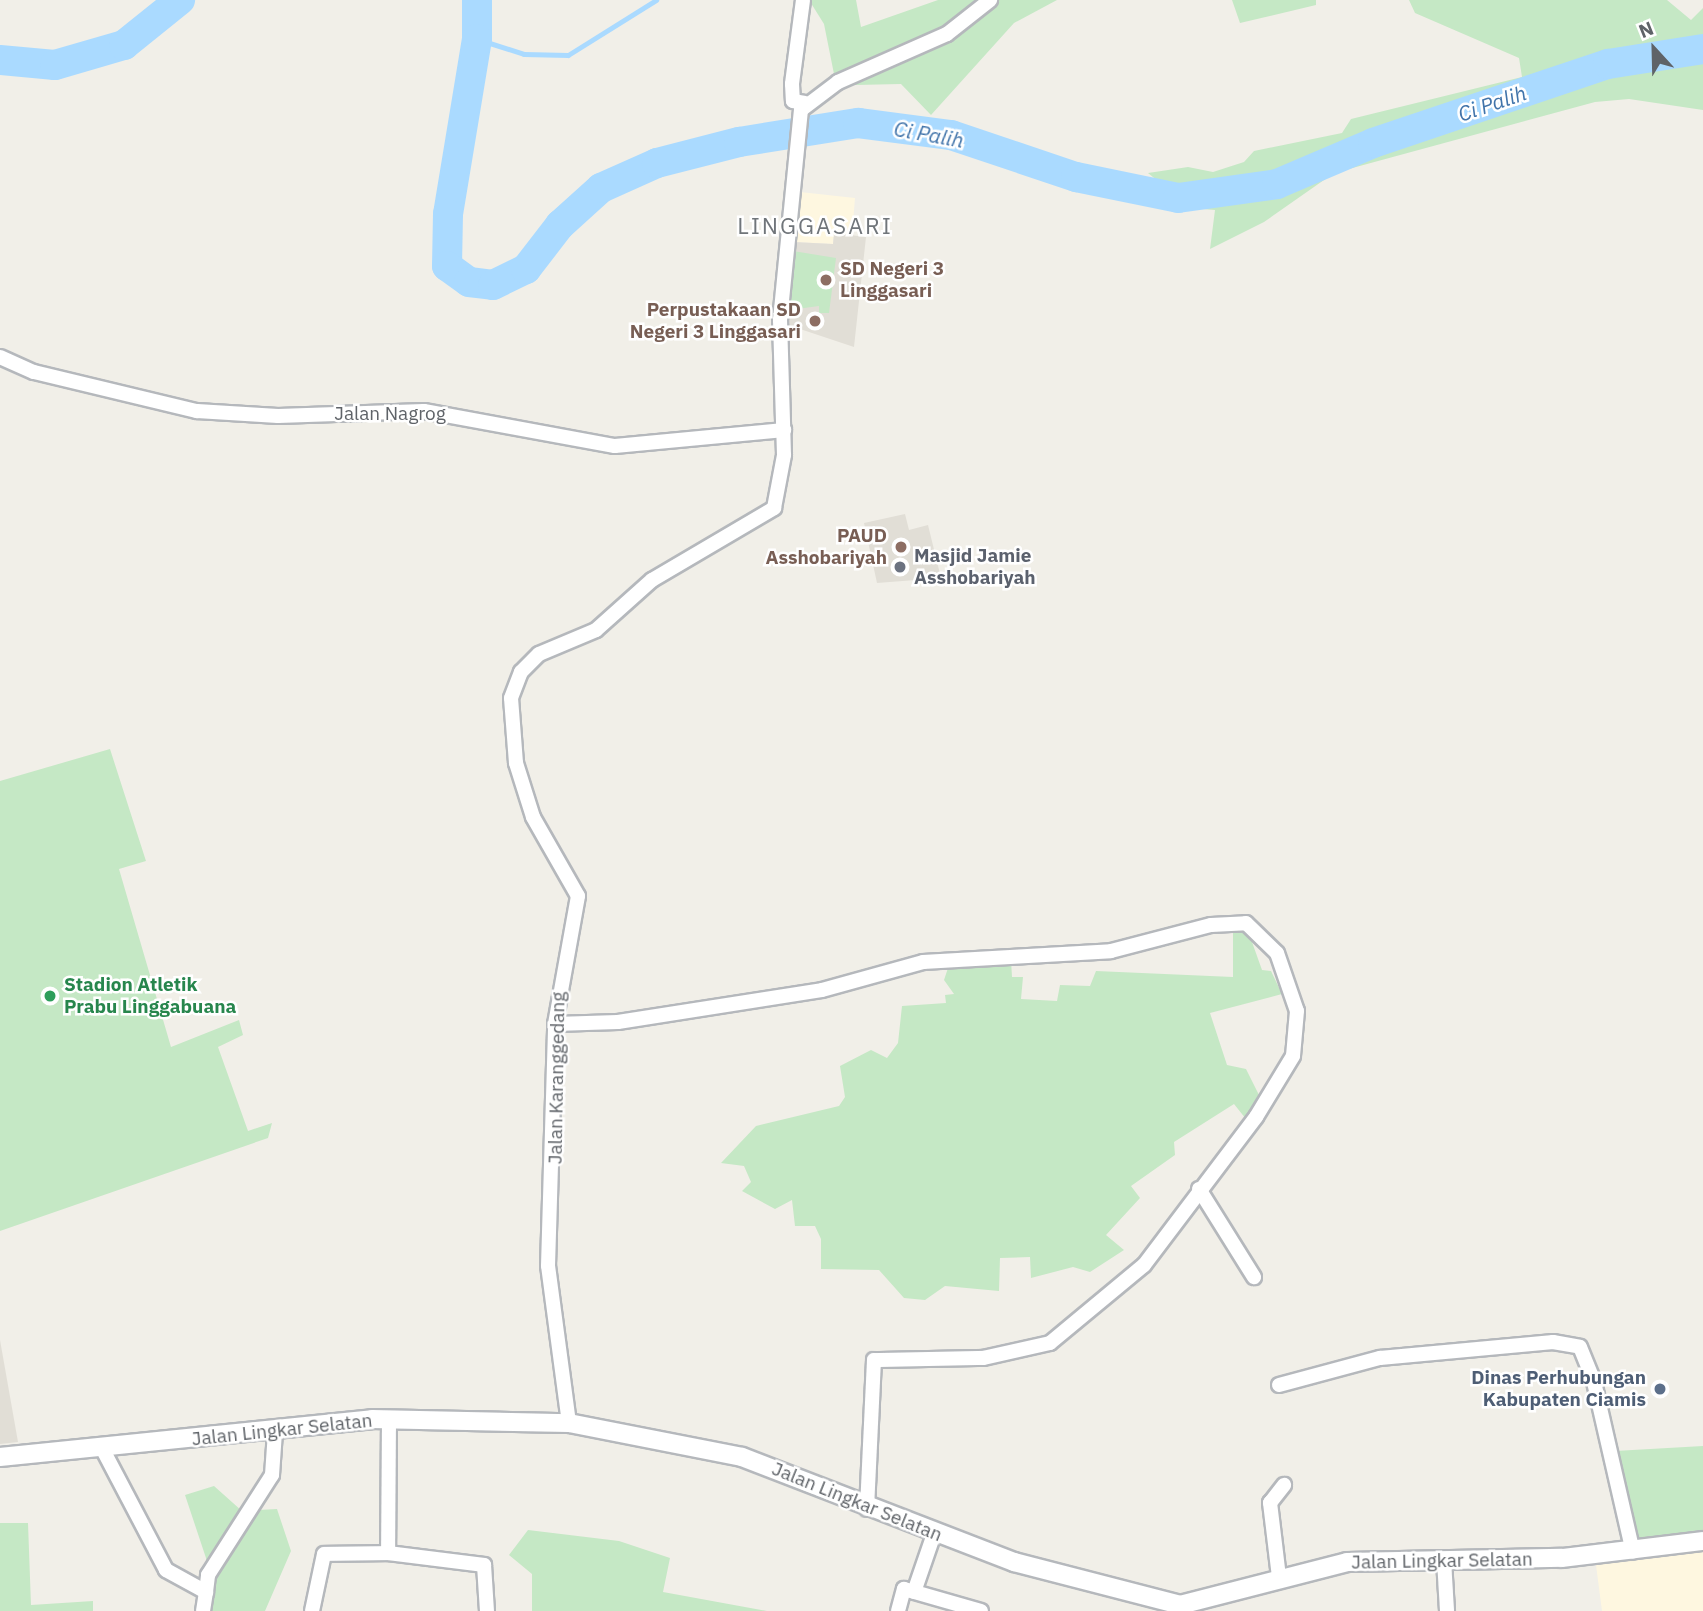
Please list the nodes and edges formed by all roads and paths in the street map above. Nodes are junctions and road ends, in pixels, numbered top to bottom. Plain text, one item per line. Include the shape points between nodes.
1 (990, 0) edge
2 (802, 7) edge
3 (803, 107) junction
4 (0, 357) edge
5 (784, 430) junction
6 (555, 1024) junction
7 (1199, 1189) junction
8 (1254, 1278) dead end
9 (1279, 1385) dead end
10 (389, 1419) junction
11 (569, 1423) junction
12 (275, 1432) junction
13 (101, 1446) junction
14 (0, 1457) edge
15 (1284, 1485) dead end
16 (867, 1509) junction
17 (934, 1534) junction
18 (1703, 1541) edge
19 (1633, 1552) junction
20 (388, 1553) junction
21 (1444, 1560) junction
22 (1279, 1577) junction
23 (206, 1592) junction
24 (915, 1592) junction
25 (203, 1611) edge
26 (312, 1611) edge
27 (487, 1611) edge
28 (898, 1611) edge
29 (981, 1611) edge
30 (1447, 1611) edge

1 - 3 street via 947,34
2 - 3 street via 793,99
3 - 5 street, Jalan Karanggedang via 780,320
4 - 5 street, Jalan Nagrog via 34,372 197,411 278,416 424,411 615,446
5 - 6 street, Jalan Karanggedang via 774,508 652,580 596,630 539,654 516,682 509,714 516,762 533,817 578,896
6 - 7 street via 618,1022 822,990 923,962 1111,950 1211,925 1246,923 1271,944 1290,978 1299,1032 1293,1056 1256,1117
6 - 11 street, Jalan Karanggedang via 548,1266
7 - 8 street
7 - 16 street via 1144,1265 1050,1343 983,1358 874,1360
9 - 19 street via 1380,1358 1553,1342 1580,1348 1594,1382
10 - 11 street, Jalan Lingkar Selatan
10 - 12 street, Jalan Lingkar Selatan
10 - 20 street
11 - 16 street, Jalan Lingkar Selatan via 742,1457
12 - 13 street, Jalan Lingkar Selatan
12 - 23 street via 272,1475 208,1575
13 - 14 street, Jalan Lingkar Selatan
13 - 23 street via 166,1570
15 - 22 street via 1270,1503
16 - 17 street, Jalan Lingkar Selatan
17 - 22 street, Jalan Lingkar Selatan via 1136,1598 1180,1605 1213,1601
17 - 24 street
18 - 19 street, Jalan Lingkar Selatan
19 - 21 street, Jalan Lingkar Selatan
20 - 26 street via 324,1554
20 - 27 street via 484,1565
21 - 22 street, Jalan Lingkar Selatan via 1347,1562
21 - 30 street
23 - 25 street
24 - 28 street via 904,1589
24 - 29 street

